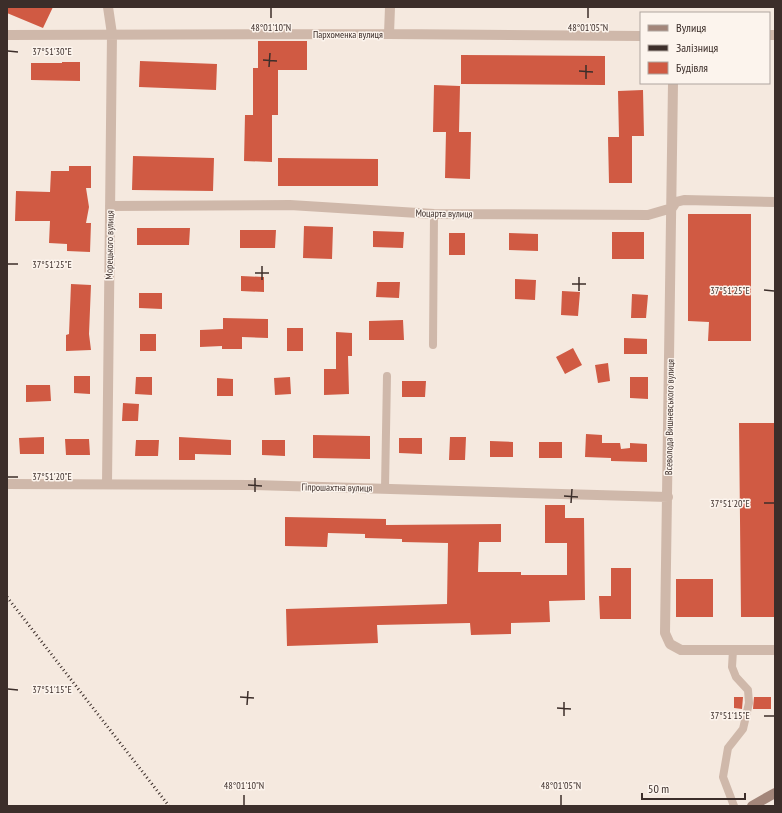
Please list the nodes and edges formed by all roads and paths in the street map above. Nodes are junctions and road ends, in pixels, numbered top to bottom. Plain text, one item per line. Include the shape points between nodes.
1 (108, 7) edge
2 (390, 7) edge
3 (112, 34) junction
4 (389, 34) junction
5 (7, 35) edge
6 (640, 36) edge
7 (673, 84) edge
8 (775, 202) edge
9 (110, 206) junction
10 (672, 208) junction
11 (434, 214) junction
12 (432, 345) dead end
13 (387, 376) dead end
14 (7, 484) edge
15 (107, 484) junction
16 (385, 488) junction
17 (668, 497) junction
18 (733, 650) junction
19 (775, 650) edge
20 (775, 793) edge
21 (734, 806) edge
22 (752, 806) edge

1 - 3 street, Морецького вулиця
2 - 4 street
3 - 4 street, Пархоменка вулиця
3 - 5 street, Пархоменка вулиця
3 - 9 street, Морецького вулиця
4 - 6 street, Пархоменка вулиця
7 - 10 street, Всеволода Вишневського вулиця
8 - 10 street, Моцарта вулиця via 684,200 676,202
9 - 11 street, Моцарта вулиця via 290,205
9 - 15 street, Морецького вулиця
10 - 11 street, Моцарта вулиця via 648,215
10 - 17 street, Всеволода Вишневського вулиця
11 - 12 lane
13 - 16 lane
14 - 15 street, Гіпрошахтна вулиця
15 - 16 street, Гіпрошахтна вулиця
16 - 17 street, Гіпрошахтна вулиця
17 - 18 street, Всеволода Вишневського вулиця via 665,633 670,644 681,650
18 - 19 street, Всеволода Вишневського вулиця
18 - 21 lane via 732,667 736,677 748,690 749,703 743,729 728,748 723,777
20 - 22 main road

